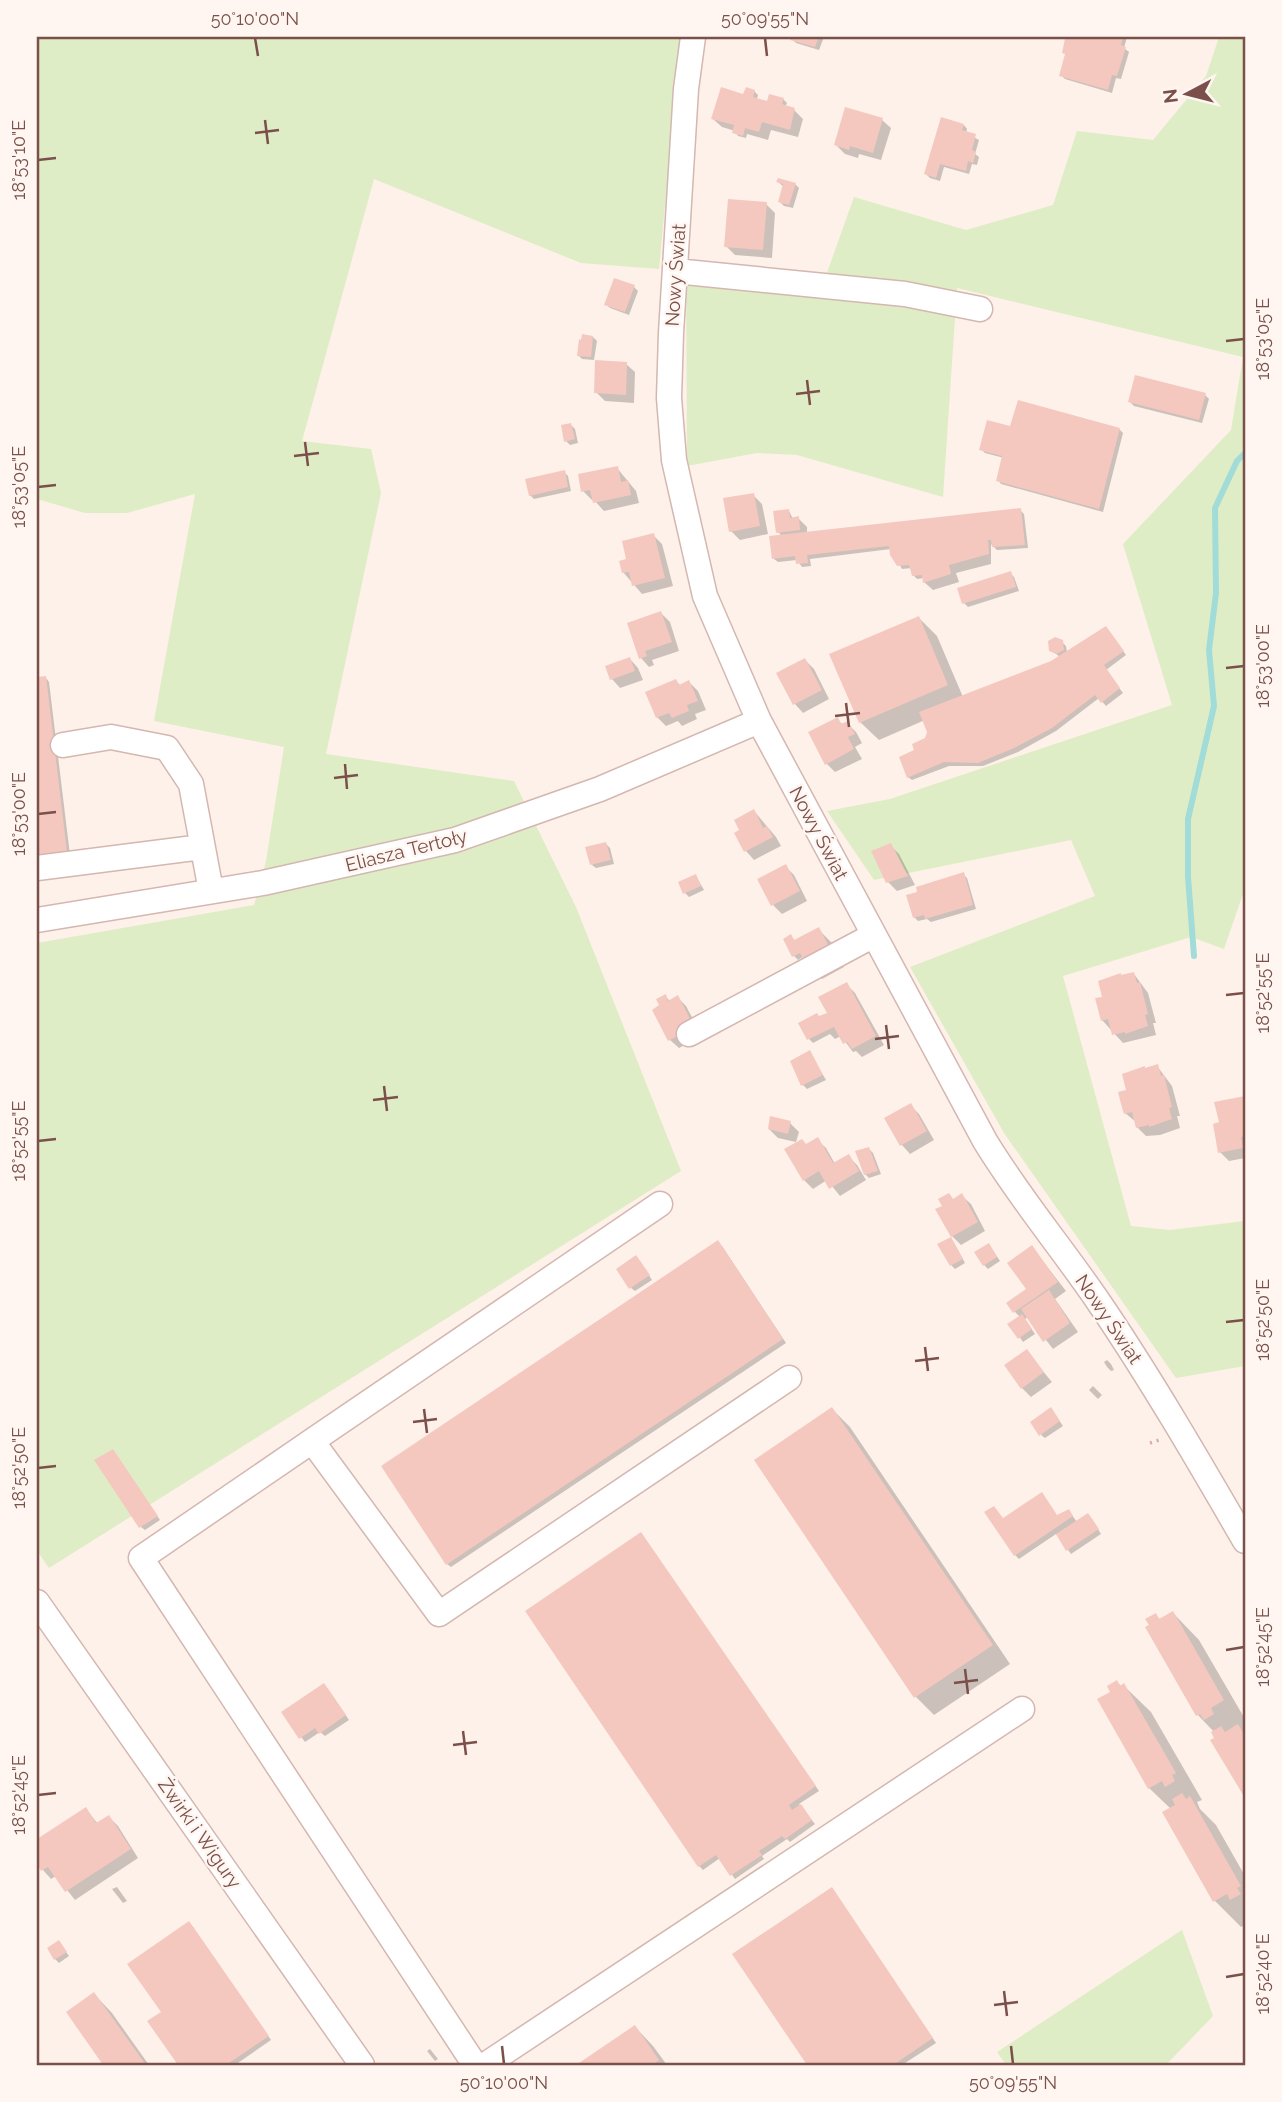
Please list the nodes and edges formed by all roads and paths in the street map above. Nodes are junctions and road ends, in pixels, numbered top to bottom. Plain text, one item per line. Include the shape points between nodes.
1 (693, 37) edge
2 (675, 271) junction
3 (980, 309) dead end
4 (759, 722) junction
5 (63, 745) dead end
6 (202, 847) junction
7 (37, 868) edge
8 (211, 891) junction
9 (37, 920) edge
10 (874, 935) junction
11 (689, 1034) dead end
12 (660, 1204) dead end
13 (789, 1378) dead end
14 (312, 1441) junction
15 (1245, 1541) edge
16 (37, 1602) edge
17 (1022, 1709) dead end
18 (362, 2065) edge
19 (475, 2065) edge
20 (485, 2065) edge

1 - 2 street, Nowy Świat
2 - 3 street via 905,294
2 - 4 street, Nowy Świat via 669,398 674,460 705,596
4 - 8 street, Eliasza Tertoły via 600,789 455,840
4 - 10 street, Nowy Świat
5 - 6 street via 111,737 167,748 191,784
6 - 7 street
6 - 8 street
8 - 9 street, Eliasza Tertoły
10 - 11 street
10 - 15 street, Nowy Świat via 985,1141 1098,1300
12 - 14 street
13 - 14 street via 439,1614
14 - 19 street via 141,1558
16 - 18 street, Żwirki i Wigury
17 - 20 street

